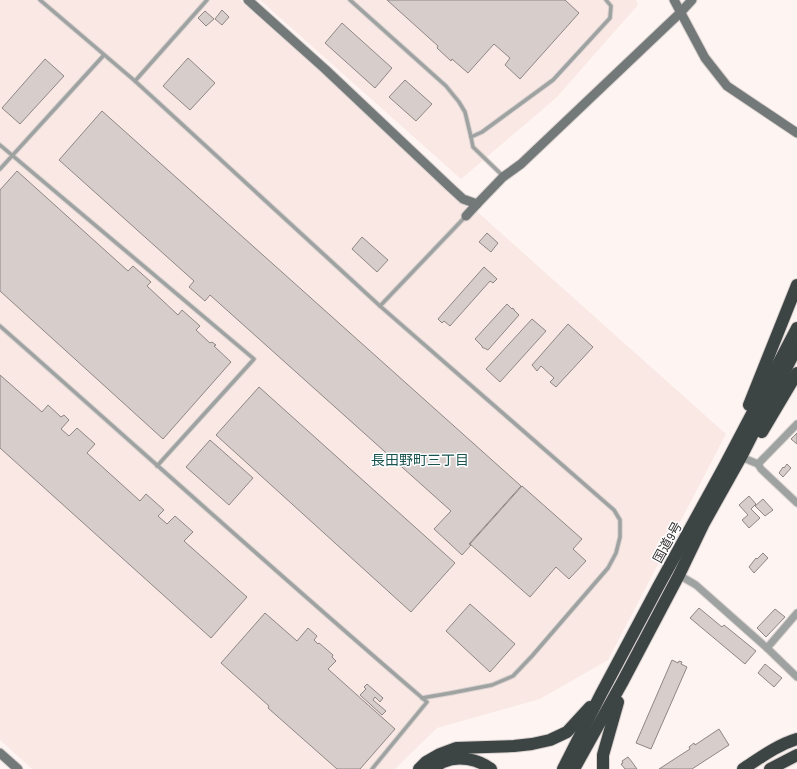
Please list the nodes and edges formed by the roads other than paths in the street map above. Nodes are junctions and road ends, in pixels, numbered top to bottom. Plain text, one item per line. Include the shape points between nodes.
1 (40, 0) edge
2 (207, 0) edge
3 (248, 0) edge
4 (350, 0) edge
5 (606, 0) edge
6 (674, 0) edge
7 (692, 0) edge
8 (680, 13) junction
9 (104, 55) junction
10 (135, 81) junction
11 (797, 134) edge
12 (471, 137) junction
13 (0, 145) edge
14 (11, 156) junction
15 (0, 169) edge
16 (503, 177) junction
17 (477, 204) junction
18 (466, 216) joint
19 (797, 286) edge
20 (380, 306) junction
21 (0, 326) edge
22 (797, 328) edge
23 (797, 347) edge
24 (797, 373) edge
25 (797, 424) edge
26 (741, 457) junction
27 (758, 464) junction
28 (157, 466) junction
29 (724, 467) junction
30 (797, 503) edge
31 (679, 575) junction
32 (797, 614) edge
33 (767, 648) junction
34 (797, 677) edge
35 (623, 682) junction
36 (601, 694) junction
37 (422, 698) junction
38 (797, 739) edge
39 (0, 753) edge
40 (797, 755) edge
41 (18, 769) edge
42 (372, 769) edge
43 (419, 769) edge
44 (432, 769) edge
45 (491, 769) edge
46 (563, 769) edge
47 (574, 769) edge
48 (603, 769) edge
49 (743, 769) edge
50 (770, 769) edge

1 - 9 lane
2 - 10 lane
3 - 17 street via 450,188 463,199
4 - 12 lane via 446,86 465,112
5 - 12 lane via 611,6 610,18 553,80 482,132
6 - 8 street
7 - 8 street
8 - 11 street via 705,58 727,86
8 - 16 street via 520,164
9 - 10 lane
9 - 14 lane
10 - 20 lane
12 - 16 lane via 473,147
13 - 14 lane
14 - 15 lane
14 - 28 lane via 254,359
16 - 17 street
17 - 18 street
18 - 20 lane
19 - 29 highway
20 - 37 lane via 614,510 620,520 620,537 616,553 608,568 513,676 492,685
21 - 28 lane
22 - 29 highway, 国道9号
23 - 26 highway, 国道9号
24 - 26 highway via 762,432
25 - 27 street
26 - 27 street
26 - 31 highway, 国道9号 via 704,523
27 - 30 street
28 - 37 lane
29 - 36 highway, 国道9号
31 - 33 street via 696,585
31 - 35 highway, 国道9号
32 - 33 street
33 - 34 street
35 - 47 highway, 国道9号
35 - 48 highway via 603,755
36 - 43 highway via 567,732 550,740 514,746 456,748 440,754
36 - 46 highway, 国道9号
37 - 42 lane via 427,702
38 - 49 highway via 770,751
39 - 41 street
40 - 50 highway
44 - 45 highway via 459,758 476,761

